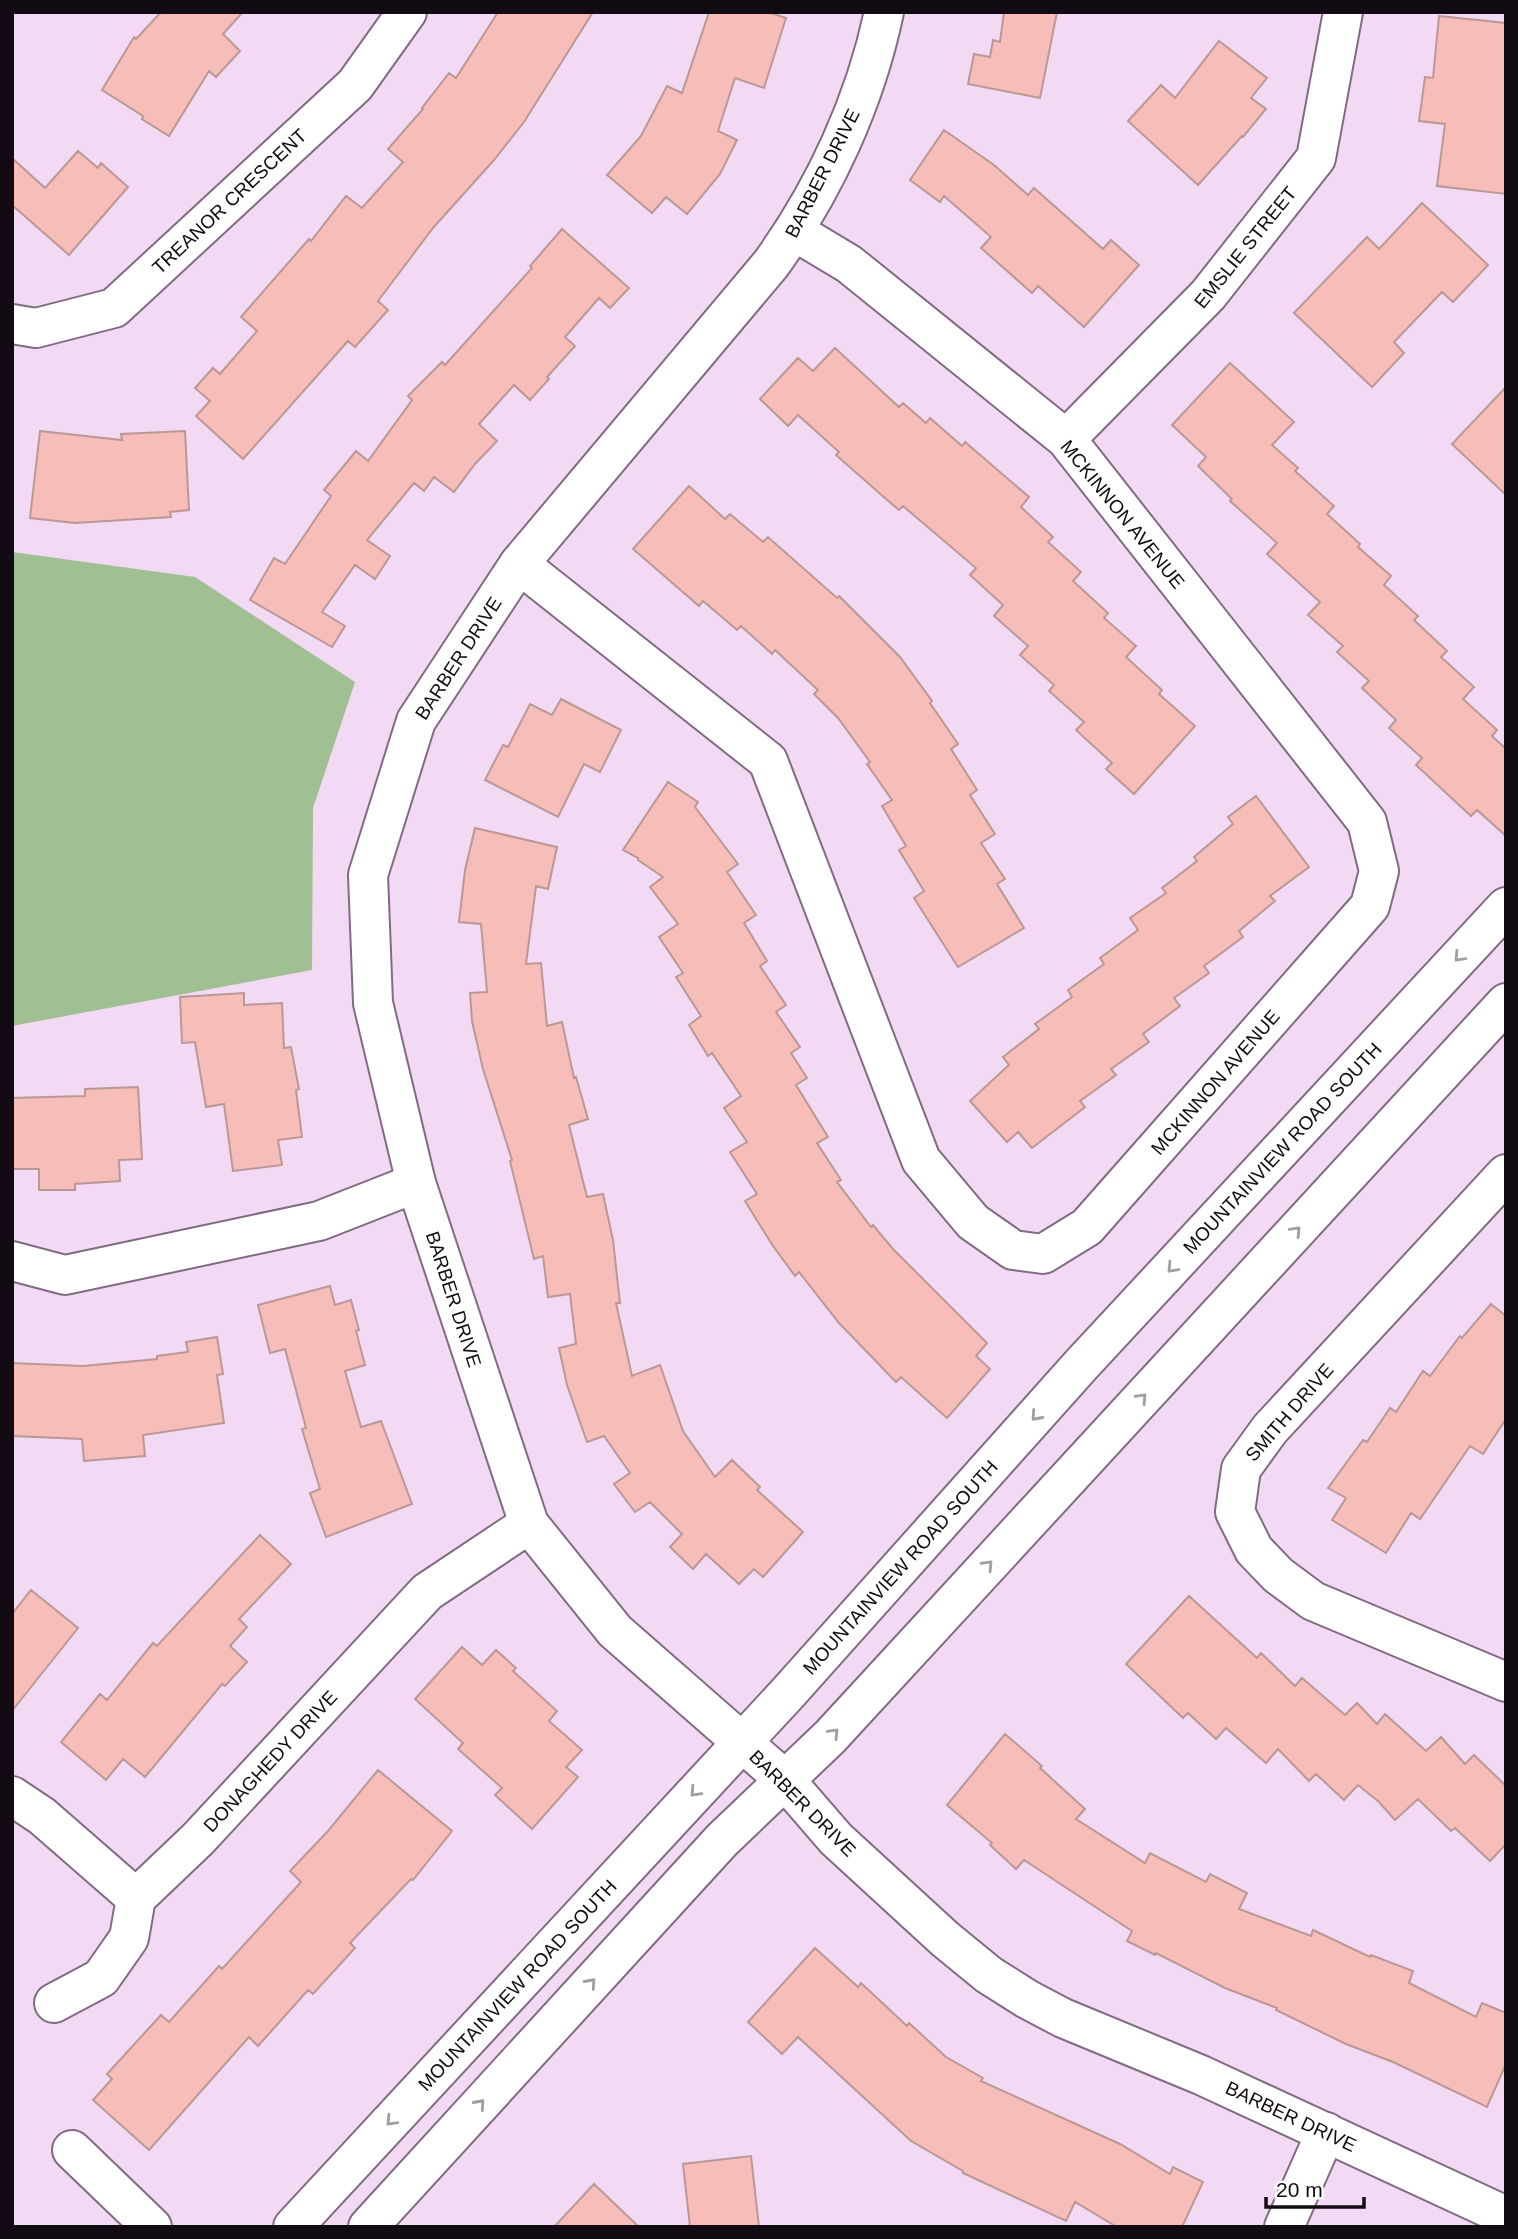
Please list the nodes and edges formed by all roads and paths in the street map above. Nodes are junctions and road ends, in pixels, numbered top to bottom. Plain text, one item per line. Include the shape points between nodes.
1 (407, 12) edge
2 (884, 12) edge
3 (1343, 12) edge
4 (794, 231) junction
5 (12, 324) edge
6 (1066, 439) junction
7 (519, 564) junction
8 (1506, 907) edge
9 (1506, 1003) edge
10 (1506, 1174) edge
11 (415, 1183) junction
12 (12, 1261) edge
13 (529, 1524) junction
14 (1506, 1682) edge
15 (741, 1742) junction
16 (785, 1780) junction
17 (12, 1796) edge
18 (136, 1898) junction
19 (54, 2003) dead end
20 (1326, 2132) junction
21 (72, 2150) dead end
22 (1506, 2216) edge
23 (152, 2227) edge
24 (293, 2227) edge
25 (368, 2227) edge
26 (1284, 2227) edge

1 - 5 street, TREANOR CRESCENT via 355,85 114,308 36,328
2 - 4 street, BARBER DRIVE via 855,111
3 - 6 street, EMSLIE STREET via 1316,158 1208,295
4 - 6 street, MCKINNON AVENUE via 849,264
4 - 7 street, BARBER DRIVE
6 - 7 street, MCKINNON AVENUE via 1367,822 1379,871 1370,906 1087,1227 1043,1254 1013,1250 973,1222 922,1160 768,761
7 - 11 street, BARBER DRIVE via 416,721 368,875 373,1003
8 -> 15 street, MOUNTAINVIEW ROAD SOUTH via 1081,1365
16 -> 9 street via 839,1727
10 - 14 street, SMITH DRIVE via 1270,1429 1241,1469 1236,1512 1254,1550 1313,1601
11 - 12 street via 319,1221 65,1275
11 - 13 street, BARBER DRIVE
13 - 15 street, BARBER DRIVE via 615,1631
13 - 18 street, DONAGHEDY DRIVE via 427,1592 198,1839
15 - 16 street, BARBER DRIVE
15 -> 24 street, MOUNTAINVIEW ROAD SOUTH
16 - 20 street, BARBER DRIVE via 836,1839 989,1975 1063,2018
25 -> 16 street via 722,1840
17 - 18 street via 42,1816
18 - 19 street via 129,1938 101,1978
20 - 22 street, BARBER DRIVE
20 - 26 street
21 - 23 street

